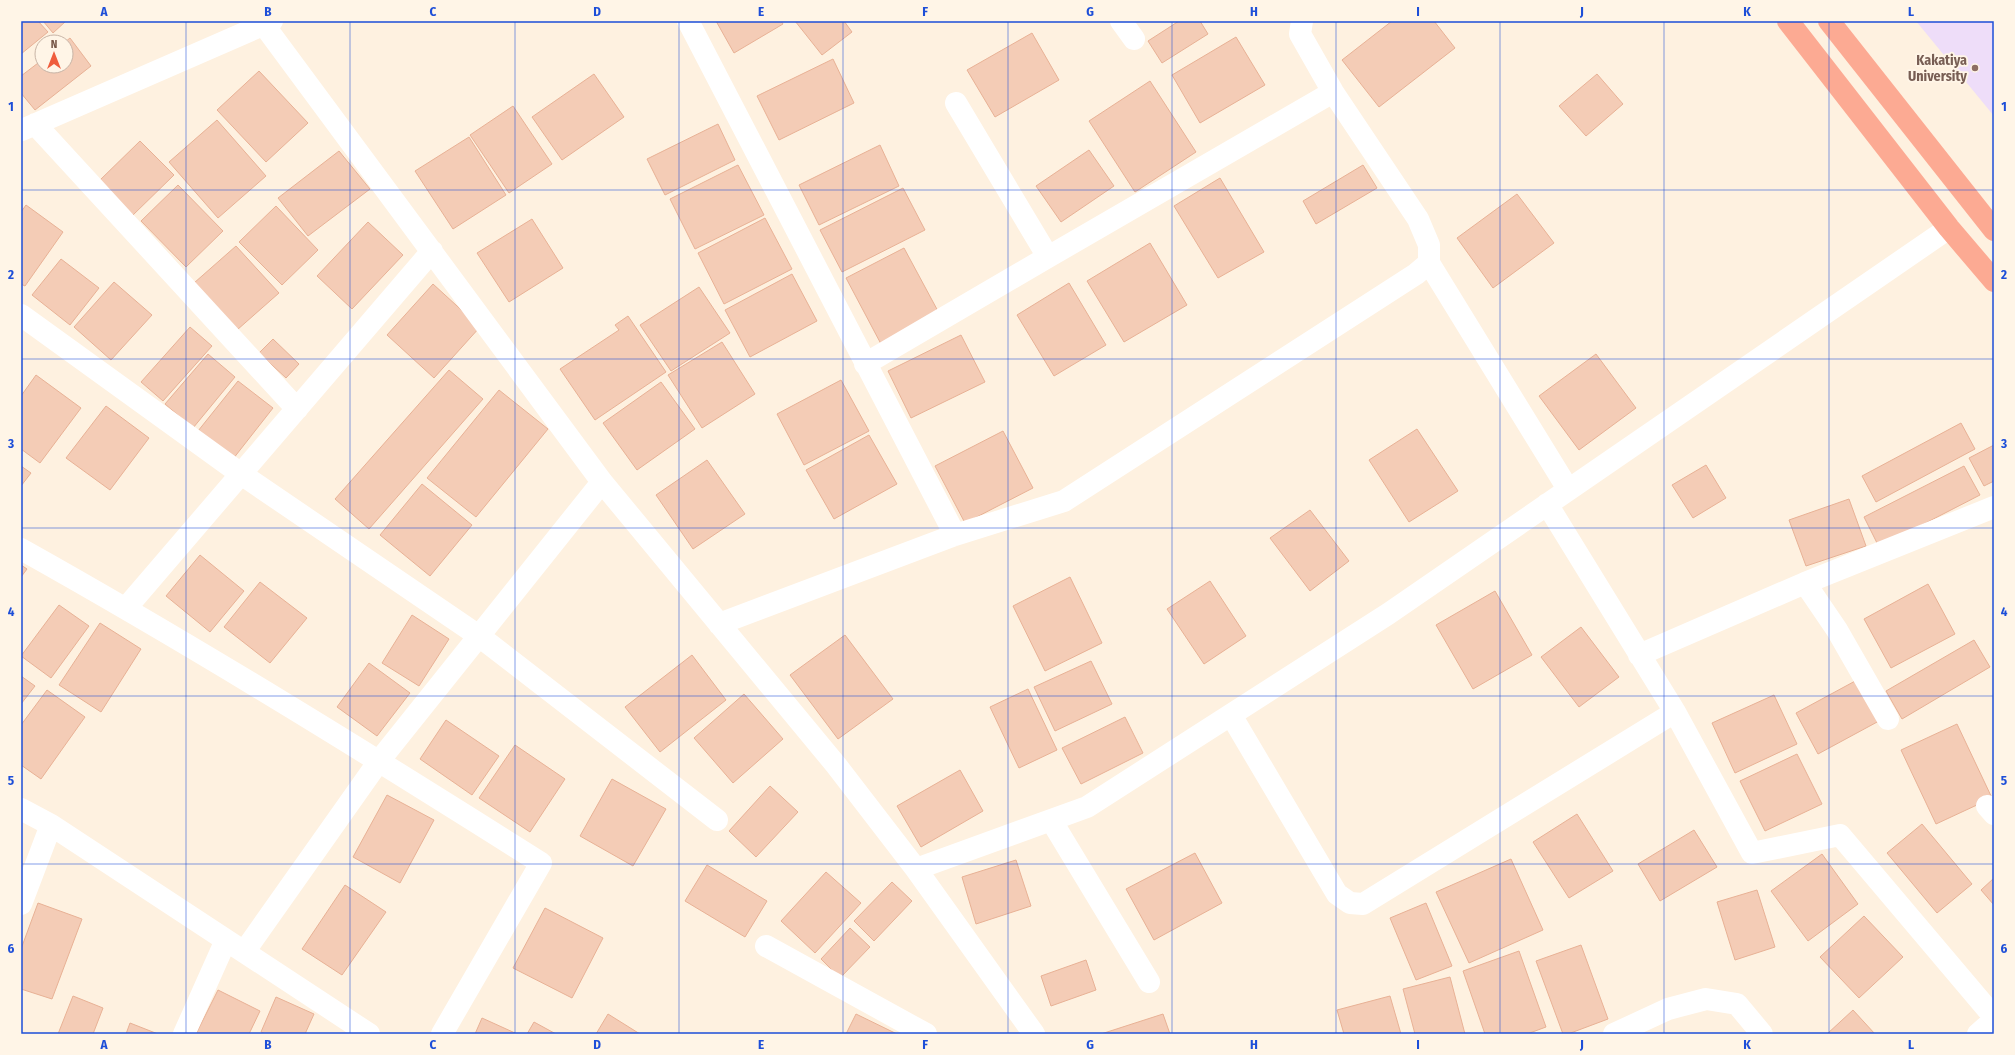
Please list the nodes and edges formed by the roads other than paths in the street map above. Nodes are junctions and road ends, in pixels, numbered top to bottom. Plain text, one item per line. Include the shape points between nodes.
1 (688, 21) edge
2 (1121, 21) edge
3 (1302, 21) edge
4 (1788, 21) edge
5 (1829, 21) edge
6 (266, 22) edge
7 (1134, 39) dead end
8 (1333, 92) junction
9 (956, 103) dead end
10 (26, 126) edge
11 (1949, 228) junction
12 (1994, 230) edge
13 (432, 251) junction
14 (1048, 257) junction
15 (1429, 263) junction
16 (1994, 281) edge
17 (21, 315) edge
18 (866, 364) junction
19 (297, 409) junction
20 (241, 474) junction
21 (602, 482) junction
22 (1568, 489) junction
23 (1547, 504) junction
24 (1994, 507) edge
25 (955, 535) junction
26 (21, 549) edge
27 (1804, 583) junction
28 (126, 608) junction
29 (719, 624) junction
30 (479, 636) junction
31 (1639, 655) junction
32 (1675, 712) junction
33 (1231, 715) junction
34 (1888, 719) dead end
35 (379, 761) junction
36 (21, 809) edge
37 (716, 820) dead end
38 (1052, 820) junction
39 (51, 825) junction
40 (916, 870) junction
41 (21, 904) edge
42 (226, 940) junction
43 (766, 946) dead end
44 (244, 952) junction
45 (1149, 982) dead end
46 (1994, 1018) edge
47 (184, 1034) edge
48 (369, 1034) edge
49 (442, 1034) edge
50 (926, 1034) edge
51 (1034, 1034) edge
52 (1614, 1034) edge
53 (1762, 1034) edge
54 (1978, 1034) edge

1 - 18 street
2 - 7 street
3 - 8 street via 1300,34
4 - 11 highway
5 - 12 highway
6 - 10 street
6 - 13 street
8 - 14 street
8 - 15 street via 1418,220 1429,245
9 - 14 street
10 - 19 street
11 - 16 highway
11 - 22 street
13 - 19 street
13 - 21 street
14 - 18 street
15 - 22 street
15 - 25 street via 1416,274 1064,501
17 - 20 street
18 - 25 street
19 - 20 street
20 - 28 street
20 - 30 street
21 - 29 street
21 - 30 street
22 - 23 street
23 - 31 street
23 - 33 street via 1388,614
24 - 27 street
25 - 29 street
26 - 28 street
27 - 31 street
27 - 34 street via 1837,630
28 - 35 street
29 - 40 street via 836,765
30 - 35 street
30 - 37 street
31 - 32 street
32 - 33 street via 1363,904 1350,903 1337,894
32 - 46 street via 1752,853 1840,835
33 - 38 street via 1087,807
35 - 44 street
35 - 49 street via 541,863
36 - 39 street
38 - 40 street
38 - 45 street
39 - 41 street
39 - 42 street
40 - 51 street
42 - 44 street
42 - 47 street
43 - 50 street
44 - 48 street
46 - 54 street
52 - 53 street via 1668,1009 1706,1000 1737,1004

